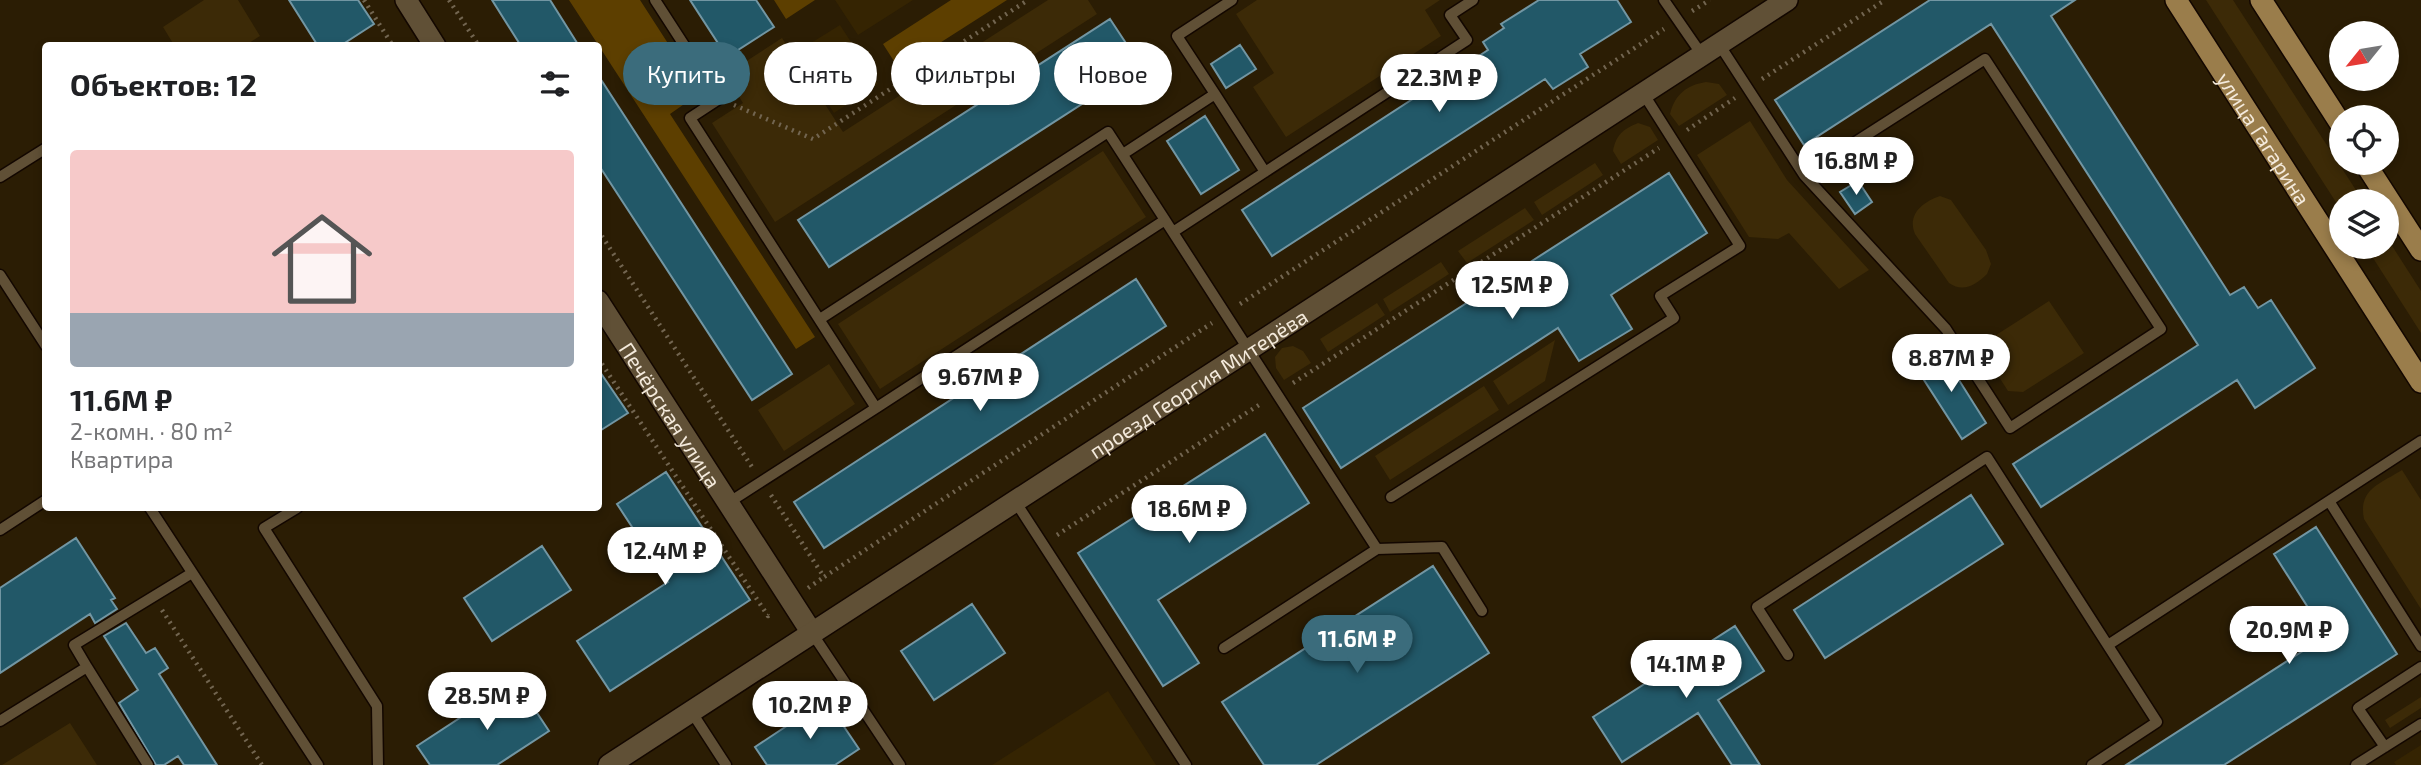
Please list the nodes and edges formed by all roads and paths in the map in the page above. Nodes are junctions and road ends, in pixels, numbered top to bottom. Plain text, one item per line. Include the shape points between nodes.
1 (363, 0) edge
2 (406, 0) edge
3 (449, 0) edge
4 (655, 0) edge
5 (1028, 0) edge
6 (1232, 0) edge
7 (1473, 0) edge
8 (1664, 0) edge
9 (1710, 0) edge
10 (1787, 0) edge
11 (1885, 0) edge
12 (2176, 0) edge
13 (2261, 0) edge
14 (1678, 21) junction
15 (390, 42) edge
16 (432, 42) edge
17 (476, 42) edge
18 (682, 42) edge
19 (1711, 50) junction
20 (1748, 88) junction
21 (1643, 93) junction
22 (1215, 94) junction
23 (710, 105) edge
24 (733, 105) edge
25 (2329, 106) edge
26 (1672, 139) junction
27 (42, 151) edge
28 (1123, 154) junction
29 (1265, 172) junction
30 (1804, 175) junction
31 (2373, 175) edge
32 (0, 177) edge
33 (1165, 220) junction
34 (1173, 232) junction
35 (602, 236) edge
36 (2421, 250) edge
37 (0, 275) edge
38 (602, 307) edge
39 (1226, 314) junction
40 (820, 319) junction
41 (42, 340) edge
42 (1248, 349) junction
43 (2421, 382) edge
44 (1277, 394) junction
45 (876, 408) junction
46 (2421, 441) edge
47 (762, 481) junction
48 (1391, 497) dead end
49 (1015, 500) junction
50 (2329, 500) junction
51 (42, 503) edge
52 (728, 503) junction
53 (152, 511) edge
54 (291, 511) edge
55 (0, 530) edge
56 (1043, 544) junction
57 (1377, 550) junction
58 (192, 573) junction
59 (153, 597) junction
60 (1482, 611) dead end
61 (812, 633) junction
62 (2108, 645) junction
63 (2421, 646) edge
64 (1224, 648) dead end
65 (1788, 655) dead end
66 (88, 667) junction
67 (2421, 667) edge
68 (691, 711) junction
69 (0, 721) edge
70 (2421, 724) edge
71 (2385, 747) junction
72 (148, 765) edge
73 (262, 765) edge
74 (318, 765) edge
75 (378, 765) edge
76 (609, 765) edge
77 (726, 765) edge
78 (900, 765) edge
79 (1186, 765) edge
80 (2092, 765) edge
81 (2356, 765) edge

1 - 15 path
2 - 16 street
3 - 17 path
4 - 18 lane
5 - 24 path via 813,139
6 - 22 lane via 1177,36
7 - 29 lane via 1450,15 1466,40
8 - 14 lane
9 - 14 path
10 - 19 street, проезд Георгия Митерёва
11 - 20 path
12 - 43 main road, улица Гагарина
13 - 25 main road
14 - 19 lane
14 - 39 path
19 - 20 lane
19 - 21 street, проезд Георгия Митерёва
20 - 26 path
20 - 30 lane
21 - 26 lane
21 - 42 street, проезд Георгия Митерёва
22 - 28 lane
22 - 29 lane
23 - 40 lane via 690,118
26 - 44 path
26 - 48 lane via 1740,246 1660,296 1674,318
27 - 32 lane
28 - 33 lane
28 - 40 lane via 1108,132
29 - 34 lane
30 - 30 lane via 1946,329 2010,428 2161,329 1984,59
31 - 36 main road
33 - 34 lane
33 - 45 lane
34 - 39 lane
35 - 47 path
37 - 41 lane
38 - 52 street, Печёрская улица
39 - 42 lane
39 - 47 path via 824,577
40 - 45 lane
42 - 44 lane
42 - 49 street, проезд Георгия Митерёва
44 - 56 path
44 - 57 lane
45 - 47 lane
46 - 50 lane
47 - 52 lane
49 - 56 lane
49 - 61 street, проезд Георгия Митерёва
50 - 62 lane
50 - 63 lane
51 - 55 lane
52 - 61 street, Печёрская улица
53 - 58 lane
54 - 75 lane via 264,528 377,706
56 - 79 lane
57 - 60 lane via 1442,547
57 - 64 lane
58 - 59 lane
58 - 74 lane
59 - 66 lane via 74,645
59 - 73 path
61 - 68 street, проезд Георгия Митерёва
61 - 78 lane
62 - 65 lane via 1987,457 1757,607
62 - 80 lane via 2157,722
66 - 69 lane
66 - 72 lane
67 - 71 lane via 2358,708
68 - 76 street, проезд Георгия Митерёва
68 - 77 lane
70 - 71 lane
71 - 81 lane

